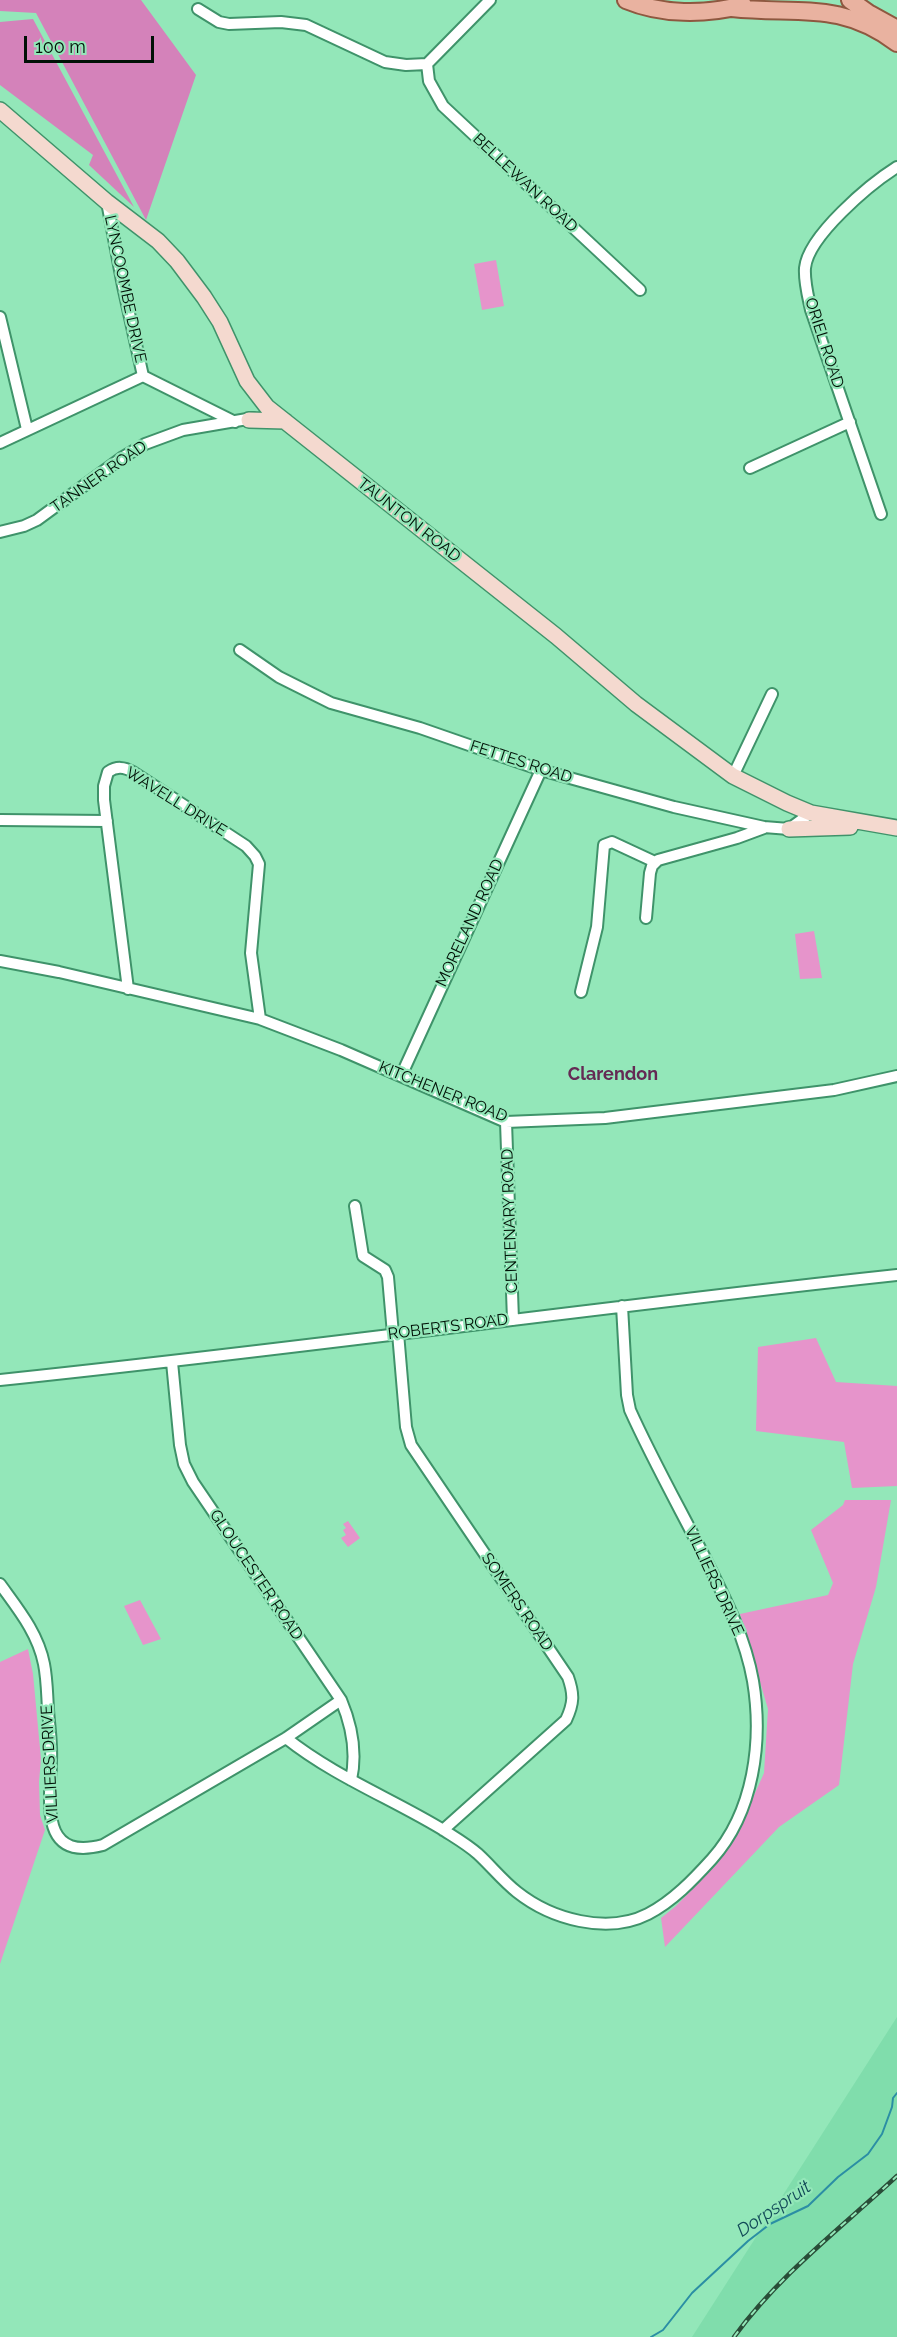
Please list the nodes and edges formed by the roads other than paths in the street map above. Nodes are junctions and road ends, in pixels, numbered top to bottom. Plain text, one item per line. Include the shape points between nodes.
1 (490, 0) edge
2 (626, 0) edge
3 (772, 0) edge
4 (850, 0) edge
5 (811, 3) edge
6 (732, 8) junction
7 (198, 9) dead end
8 (871, 15) junction
9 (889, 29) edge
10 (897, 43) edge
11 (427, 64) junction
12 (0, 110) edge
13 (897, 167) edge
14 (107, 202) junction
15 (640, 291) dead end
16 (0, 316) edge
17 (143, 376) junction
18 (267, 407) junction
19 (242, 421) junction
20 (285, 421) junction
21 (850, 422) junction
22 (27, 429) junction
23 (0, 443) edge
24 (750, 468) dead end
25 (881, 514) dead end
26 (0, 532) edge
27 (240, 651) dead end
28 (772, 694) dead end
29 (541, 770) junction
30 (733, 776) junction
31 (811, 813) junction
32 (0, 820) edge
33 (107, 821) junction
34 (865, 824) junction
35 (764, 827) junction
36 (897, 828) edge
37 (789, 830) junction
38 (655, 862) junction
39 (646, 918) dead end
40 (0, 961) edge
41 (128, 989) junction
42 (581, 992) dead end
43 (260, 1019) junction
44 (401, 1076) junction
45 (897, 1076) edge
46 (506, 1122) junction
47 (354, 1206) dead end
48 (897, 1275) edge
49 (622, 1306) junction
50 (513, 1320) junction
51 (395, 1334) junction
52 (172, 1362) junction
53 (0, 1380) edge
54 (0, 1584) edge
55 (341, 1700) junction
56 (286, 1738) junction
57 (351, 1780) junction
58 (443, 1830) junction

1 - 11 street
2 - 6 main road via 660,10
3 - 6 main road
4 - 8 main road
5 - 6 main road
5 - 8 main road via 843,5
5 - 9 main road
7 - 11 street via 229,24 281,22 306,26 385,62
8 - 9 main road
9 - 10 main road
11 - 15 street, BELLEWAN ROAD via 429,81 443,106
12 - 14 street, TAUNTON ROAD
13 - 21 street, ORIEL ROAD via 837,218 815,243 805,268 811,310
14 - 17 street, LYNCOOMBE DRIVE
14 - 18 street, TAUNTON ROAD via 158,241 192,279 220,322 247,381
16 - 22 street
17 - 19 street
17 - 22 street
18 - 19 street, TANNER ROAD
18 - 20 street, TAUNTON ROAD
19 - 20 street
19 - 26 street, TANNER ROAD via 183,430 145,444 37,520
20 - 30 street, TAUNTON ROAD via 636,704
21 - 24 street
21 - 25 street, ORIEL ROAD
22 - 23 street
27 - 29 street, FETTES ROAD via 331,704 420,728
28 - 30 street
29 - 35 street, FETTES ROAD
29 - 44 street, MORELAND ROAD
30 - 31 street, TAUNTON ROAD
31 - 34 street, TAUNTON ROAD
31 - 37 street
32 - 33 street
33 - 41 street, WAVELL DRIVE
33 - 43 street, WAVELL DRIVE via 104,800 108,772 126,768 246,846 255,856 259,872 251,953
34 - 36 street, TAUNTON ROAD
34 - 37 street
35 - 37 street, FETTES ROAD
35 - 38 street
38 - 39 street via 650,873
38 - 42 street via 612,842 604,845 597,927
40 - 41 street, KITCHENER ROAD
41 - 43 street, KITCHENER ROAD
43 - 44 street, KITCHENER ROAD
44 - 46 street, KITCHENER ROAD
45 - 46 street, KITCHENER ROAD via 834,1090 605,1118
46 - 50 street, CENTENARY ROAD
47 - 51 street, SOMERS ROAD via 363,1256 385,1270 388,1277
48 - 49 street, ROBERTS ROAD
49 - 50 street, ROBERTS ROAD
49 - 58 street, VILLIERS DRIVE via 630,1410 722,1592 741,1636 753,1680 758,1722 754,1767 742,1810 719,1851 667,1903 646,1915 615,1922 590,1923 551,1914 517,1892 476,1852
50 - 51 street, ROBERTS ROAD
51 - 52 street, ROBERTS ROAD
51 - 58 street, SOMERS ROAD via 411,1445 568,1677 574,1692 566,1720
52 - 53 street, ROBERTS ROAD
52 - 55 street, GLOUCESTER ROAD via 184,1464
54 - 56 street, VILLIERS DRIVE via 28,1623 42,1656 51,1759 50,1815 54,1832 63,1843 78,1849 103,1845
55 - 56 street, VILLIERS DRIVE
55 - 57 street, GLOUCESTER ROAD via 352,1736
56 - 57 street, VILLIERS DRIVE
57 - 58 street, VILLIERS DRIVE

